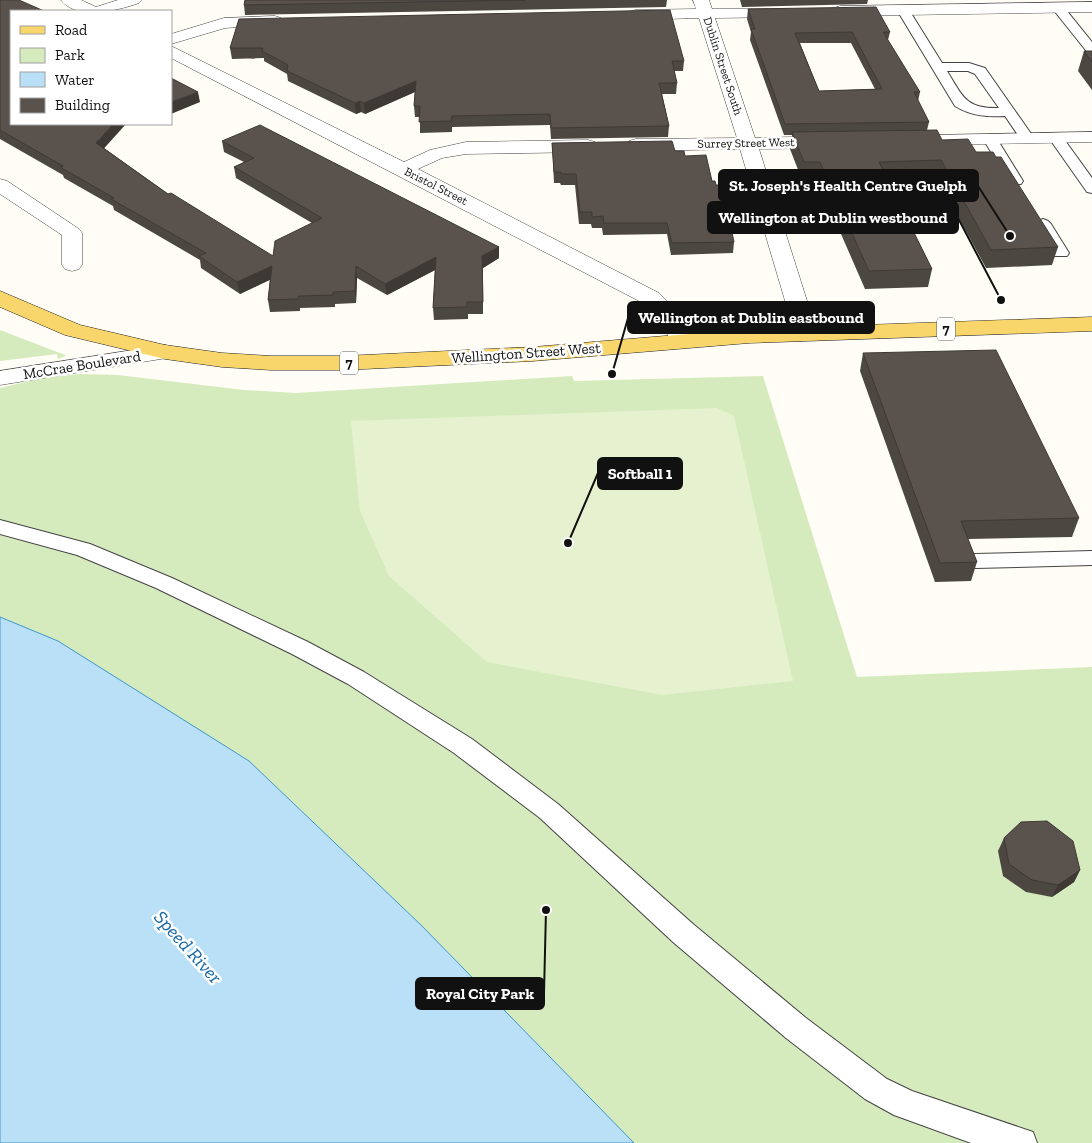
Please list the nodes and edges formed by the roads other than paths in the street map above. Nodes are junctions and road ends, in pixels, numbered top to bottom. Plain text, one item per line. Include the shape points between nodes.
1 (69, 0) edge
2 (134, 0) edge
3 (704, 7) edge
4 (1092, 7) edge
5 (1058, 8) junction
6 (90, 10) edge
7 (103, 10) edge
8 (903, 10) junction
9 (797, 12) edge
10 (825, 12) edge
11 (619, 15) edge
12 (287, 21) edge
13 (172, 39) edge
14 (1088, 39) edge
15 (1092, 50) edge
16 (172, 52) edge
17 (938, 68) junction
18 (1009, 112) junction
19 (1092, 137) edge
20 (1027, 138) junction
21 (1056, 138) junction
22 (990, 139) junction
23 (909, 140) edge
24 (848, 141) edge
25 (748, 144) junction
26 (622, 145) edge
27 (603, 146) edge
28 (403, 169) junction
29 (0, 185) edge
30 (1092, 190) edge
31 (1026, 197) edge
32 (1036, 213) edge
33 (1061, 253) dead end
34 (72, 265) dead end
35 (0, 298) edge
36 (1092, 324) edge
37 (800, 334) junction
38 (681, 341) junction
39 (165, 352) junction
40 (0, 378) edge
41 (0, 526) edge
42 (1092, 558) edge
43 (975, 560) edge
44 (1022, 1143) edge

1 - 6 street
2 - 7 street
3 - 9 street
3 - 11 street
3 - 25 street, Dublin Street South
4 - 5 street
5 - 8 street
5 - 14 lane
8 - 10 street
8 - 17 lane
12 - 13 street via 224,23
14 - 15 lane
16 - 28 street, Bristol Street
17 - 18 lane via 970,67 980,71
17 - 18 lane via 965,108 978,112
18 - 20 lane
19 - 21 street
20 - 21 street
20 - 22 street
21 - 30 lane
22 - 23 street
22 - 31 lane
24 - 25 street, Surrey Street West
25 - 26 street, Surrey Street West
25 - 37 street, Dublin Street South via 796,304
27 - 28 street via 466,148 437,154
28 - 38 street, Bristol Street via 652,298 670,313
29 - 34 street via 72,234
32 - 33 lane
35 - 39 main road, Wellington Street West / 7 via 74,330
36 - 37 main road, Wellington Street West / 7
37 - 38 main road, Wellington Street West / 7
38 - 39 main road, Wellington Street West / 7 via 533,354 327,364 251,362
39 - 40 street, McCrae Boulevard
41 - 44 lane via 83,549 164,583 285,640 356,678 463,746 549,811 682,933 796,1028 876,1089 905,1104
42 - 43 lane

